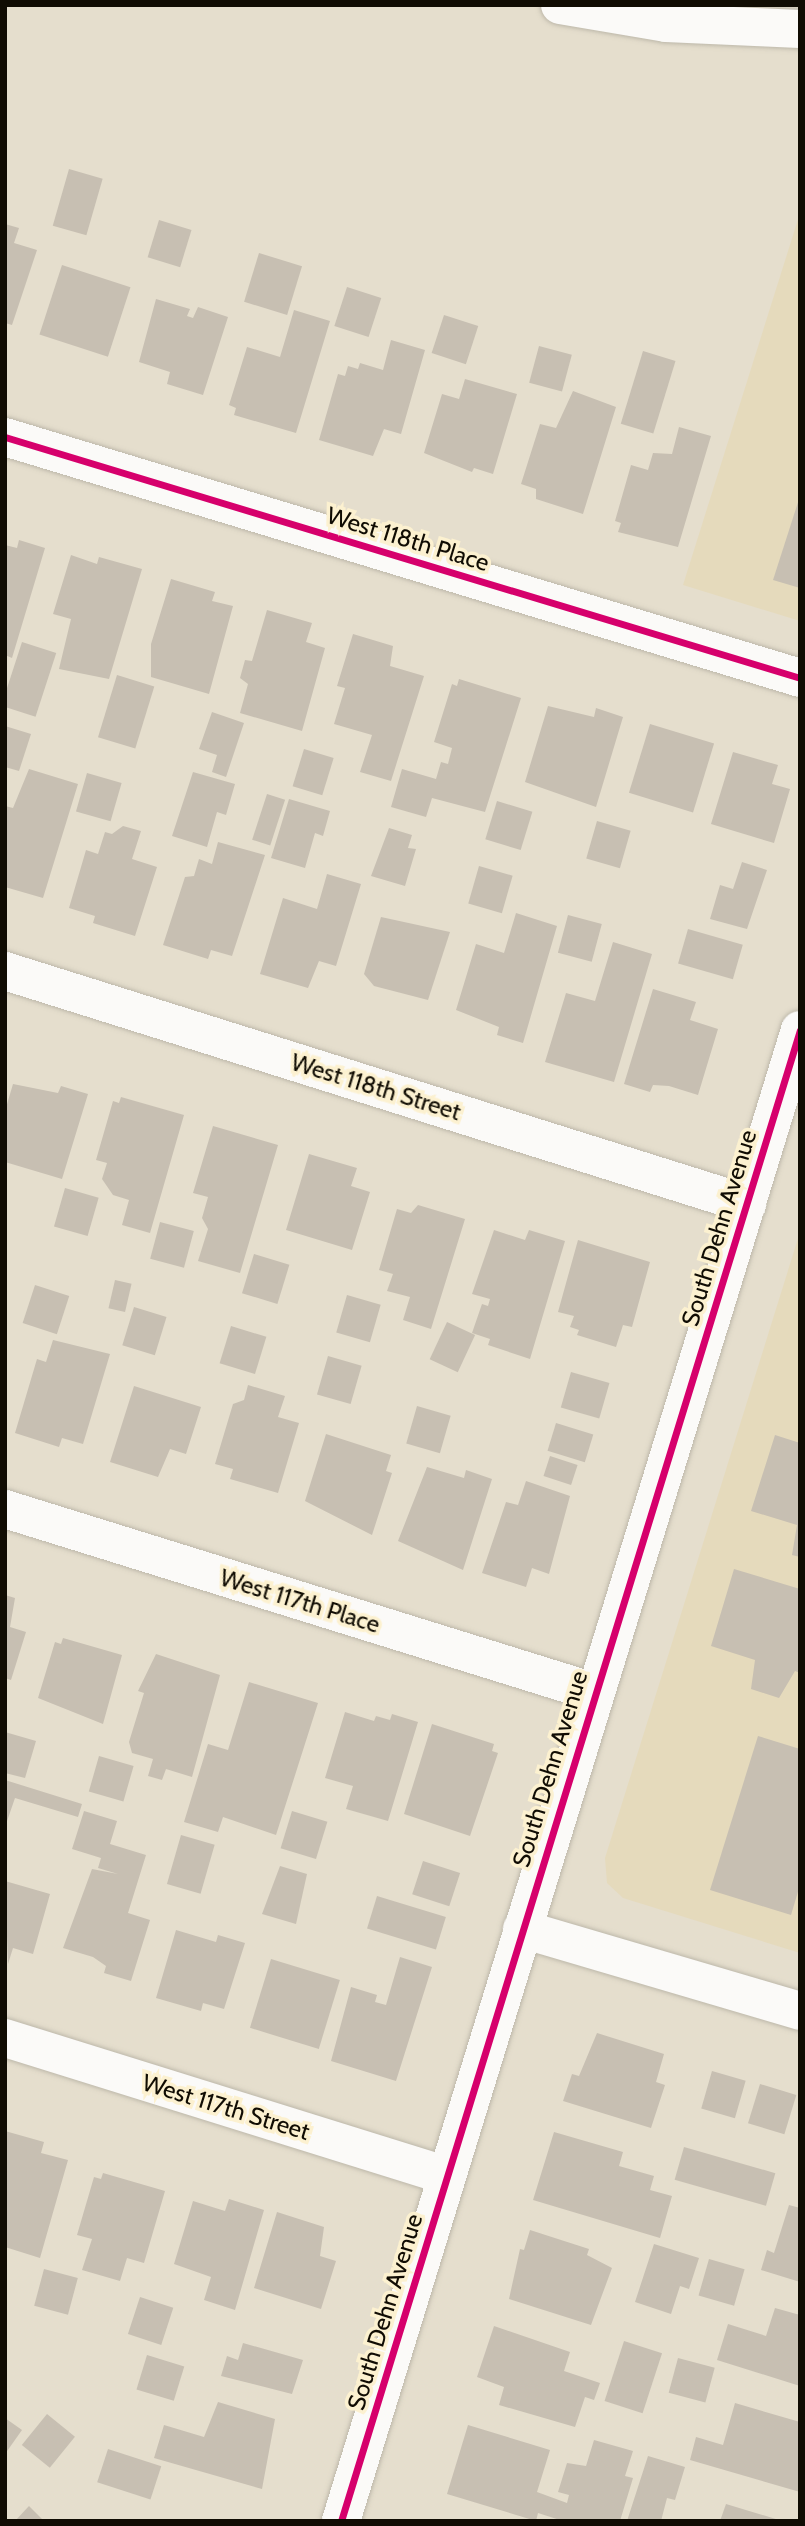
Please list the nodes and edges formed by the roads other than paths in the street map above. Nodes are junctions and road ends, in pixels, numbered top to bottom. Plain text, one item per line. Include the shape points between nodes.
1 (560, 5) edge
2 (800, 29) edge
3 (5, 437) edge
4 (800, 678) edge
5 (5, 971) edge
6 (800, 1030) edge
7 (747, 1204) junction
8 (5, 1509) edge
9 (594, 1692) junction
10 (522, 1929) junction
11 (800, 2011) edge
12 (5, 2038) edge
13 (446, 2175) junction
14 (341, 2521) edge

1 - 2 main road via 666,23
3 - 4 main road, West 118th Place
5 - 7 main road, West 118th Street
6 - 7 main road, South Dehn Avenue
7 - 9 main road, South Dehn Avenue
8 - 9 main road, West 117th Place
9 - 10 main road, South Dehn Avenue
10 - 11 main road
10 - 13 main road, South Dehn Avenue
12 - 13 main road, West 117th Street
13 - 14 main road, South Dehn Avenue

